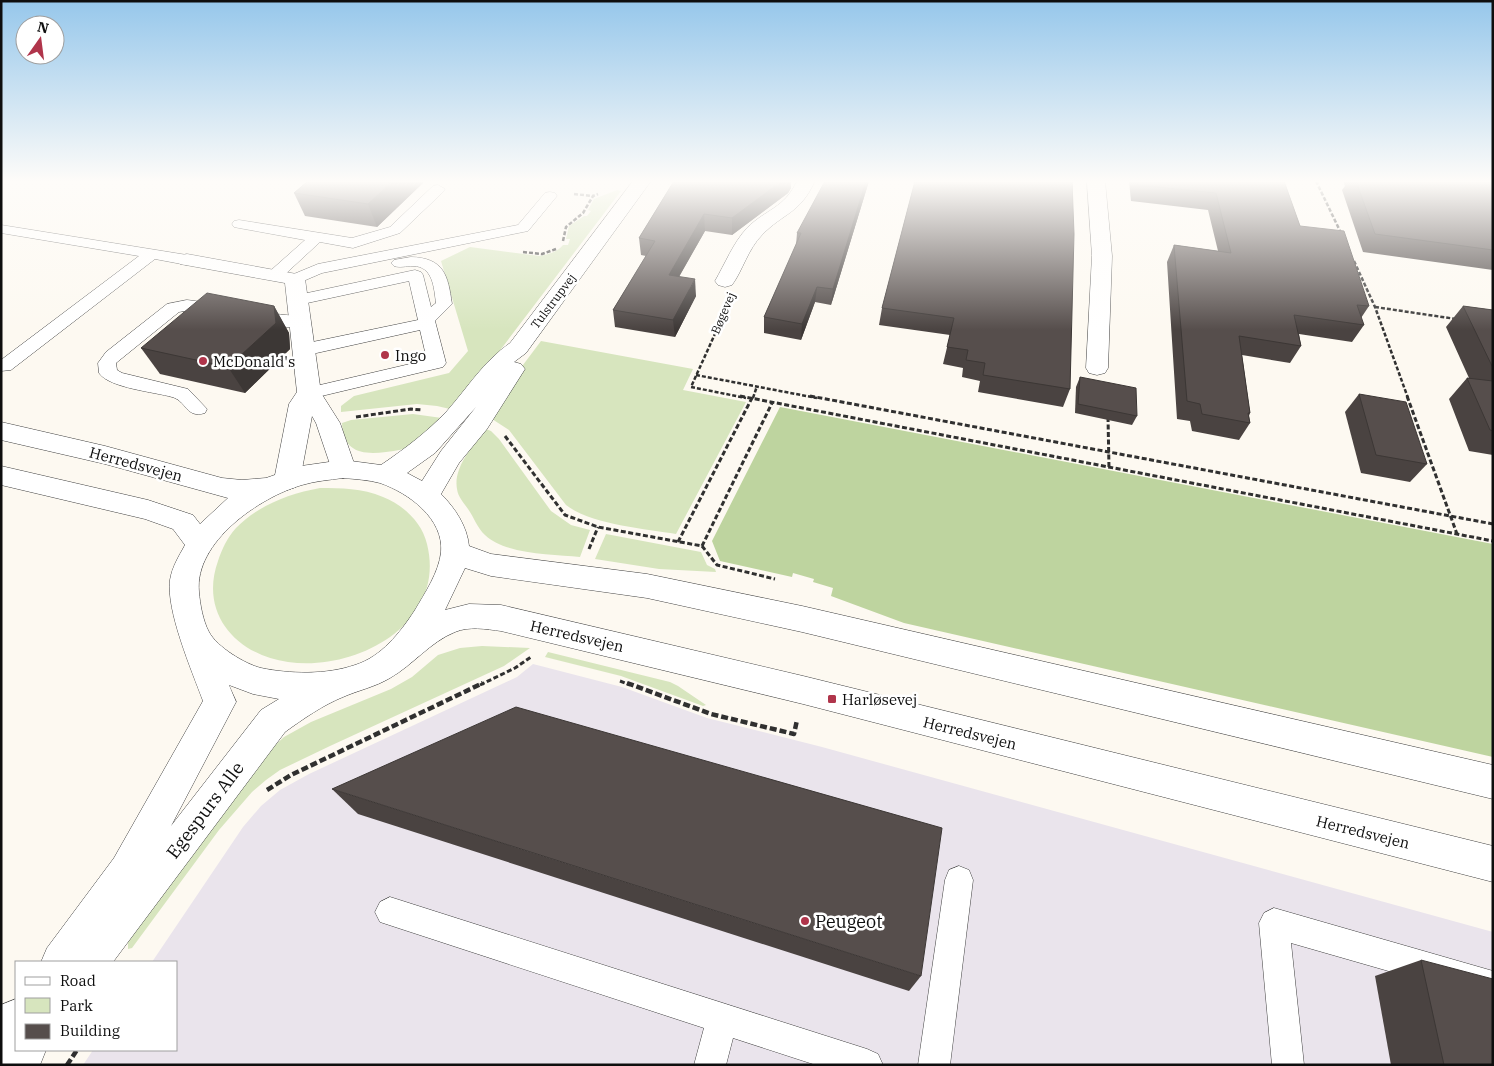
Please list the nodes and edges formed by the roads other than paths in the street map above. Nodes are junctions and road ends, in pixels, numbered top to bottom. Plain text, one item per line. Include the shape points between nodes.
1 (12, 231) edge
2 (279, 231) edge
3 (392, 231) edge
4 (509, 231) edge
5 (605, 231) edge
6 (756, 231) edge
7 (1100, 231) edge
8 (317, 237) junction
9 (152, 254) junction
10 (187, 260) joint
11 (725, 281) road end
12 (289, 285) junction
13 (327, 300) junction
14 (426, 321) junction
15 (299, 322) junction
16 (518, 348) junction
17 (303, 350) junction
18 (5, 366) dead end
19 (1097, 368) road end
20 (309, 393) junction
21 (198, 410) dead end
22 (1, 431) edge
23 (343, 468) junction
24 (385, 474) junction
25 (1, 475) edge
26 (279, 483) junction
27 (426, 496) junction
28 (199, 543) junction
29 (455, 553) junction
30 (196, 639) junction
31 (398, 655) junction
32 (342, 683) junction
33 (1493, 782) edge
34 (1493, 864) edge
35 (959, 880) dead end
36 (390, 912) dead end
37 (62, 961) edge
38 (90, 961) edge
39 (1493, 986) edge
40 (722, 1018) junction
41 (15, 1020) edge
42 (1, 1036) edge
43 (24, 1051) edge
44 (14, 1065) edge
45 (710, 1065) edge
46 (867, 1065) edge
47 (934, 1065) edge
48 (1288, 1065) edge

1 - 9 lane
2 - 8 lane
3 - 8 lane via 353,242
4 - 12 lane via 318,269
5 - 16 street, Tulstrupvej
6 - 11 street, Bøgevej
7 - 19 street via 1102,256
8 - 12 lane
9 - 10 lane
9 - 18 lane
10 - 12 street
12 - 13 lane
12 - 15 street
13 - 14 lane via 415,275
13 - 14 lane via 336,279 346,274 409,261 426,262 435,268 444,304
14 - 17 lane via 333,338
14 - 20 lane via 437,363
15 - 17 street
15 - 21 lane via 277,321 187,304 173,308 107,363 108,373 116,378 182,393
16 - 24 street, Tulstrupvej via 500,361 426,447
16 - 27 street, Tulstrupvej via 514,367
17 - 20 street
20 - 23 street via 328,423
20 - 26 street via 301,404 298,428
22 - 26 street, Herredsvejen via 105,455 222,488 242,490
23 - 24 street
23 - 26 street via 312,472
24 - 27 street
25 - 28 street via 121,503 183,522
26 - 28 street, Egespurs Alle via 237,506
27 - 29 street via 443,513 454,538
28 - 30 street, Egespurs Alle via 185,577 187,609
29 - 31 street via 429,615
29 - 33 street via 492,565 647,586 802,619
30 - 32 street via 222,665 252,680 291,686
30 - 37 street, Egespurs Alle via 220,702 127,871
31 - 32 street, Herredsvejen via 368,674
31 - 34 street, Herredsvejen via 439,624 456,617 488,615 803,690
32 - 38 street, Egespurs Alle via 301,702 273,721
35 - 47 lane
36 - 40 lane
39 - 48 lane via 1274,923
40 - 45 lane
40 - 46 lane
41 - 42 street
43 - 44 street

